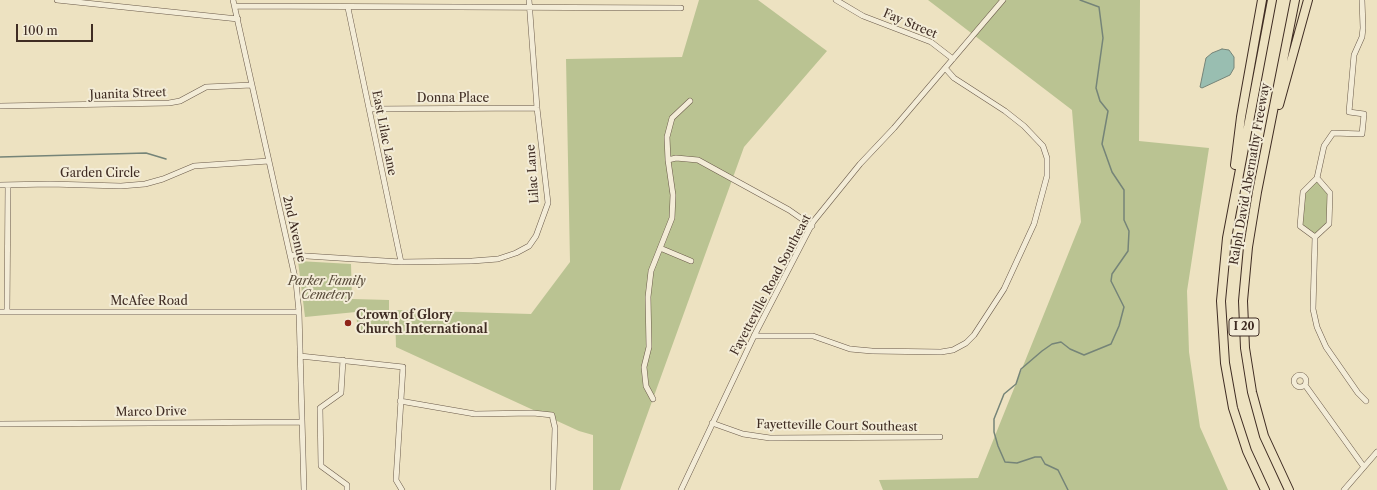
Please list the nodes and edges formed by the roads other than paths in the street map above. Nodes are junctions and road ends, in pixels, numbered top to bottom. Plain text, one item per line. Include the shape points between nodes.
1 (57, 0) edge
2 (233, 0) edge
3 (529, 0) edge
4 (836, 0) edge
5 (1003, 0) edge
6 (1262, 0) edge
7 (1272, 0) edge
8 (1295, 0) edge
9 (1308, 0) edge
10 (1362, 0) edge
11 (235, 6) junction
12 (529, 7) junction
13 (348, 8) junction
14 (681, 8) dead end
15 (238, 20) junction
16 (953, 59) junction
17 (945, 68) junction
18 (252, 85) junction
19 (690, 101) dead end
20 (0, 106) edge
21 (537, 108) junction
22 (370, 109) junction
23 (1264, 157) junction
24 (668, 160) junction
25 (269, 161) junction
26 (1317, 178) junction
27 (0, 185) edge
28 (8, 185) junction
29 (812, 226) junction
30 (1315, 236) junction
31 (1227, 238) junction
32 (660, 248) junction
33 (291, 255) junction
34 (691, 261) dead end
35 (401, 262) junction
36 (0, 312) edge
37 (7, 312) junction
38 (299, 312) junction
39 (754, 336) junction
40 (300, 356) junction
41 (343, 360) junction
42 (1305, 385) dead end
43 (653, 399) dead end
44 (400, 401) junction
45 (1366, 401) dead end
46 (302, 422) junction
47 (712, 423) junction
48 (0, 424) edge
49 (940, 437) dead end
50 (1377, 452) edge
51 (1364, 467) junction
52 (304, 490) edge
53 (347, 490) edge
54 (402, 490) edge
55 (553, 490) edge
56 (681, 490) edge
57 (1264, 490) edge
58 (1289, 490) edge
59 (1344, 490) edge

1 - 15 street
2 - 11 street, 2nd Avenue
3 - 12 street, Lilac Lane
4 - 16 street, Fay Street via 863,16 931,42
5 - 16 street, Fayetteville Road Southeast
6 - 31 highway via 1241,117
7 - 31 highway, Ralph David Abernathy Freeway / I 20
8 - 23 highway, Ralph David Abernathy Freeway / I 20
9 - 23 highway
10 - 26 street via 1362,37 1354,55 1349,112 1364,114 1362,134 1333,133 1324,146
11 - 13 street
11 - 15 street, 2nd Avenue
12 - 13 street
12 - 14 street
12 - 21 street, Lilac Lane
13 - 22 street, East Lilac Lane
15 - 18 street, 2nd Avenue
16 - 17 street, Fayetteville Road Southeast
17 - 29 street, Fayetteville Road Southeast via 860,164
17 - 39 street via 954,78 1024,126 1043,146 1047,158 1047,176 1034,224 1004,289 974,335 953,350 941,352 850,349 813,336
18 - 20 street, Juanita Street via 206,87 180,101 169,103
18 - 25 street, 2nd Avenue
19 - 24 street via 672,118 667,137
21 - 22 street, Donna Place
21 - 35 street, Lilac Lane via 548,203 536,236 529,246 498,259 472,262
22 - 35 street, East Lilac Lane
23 - 58 highway, Ralph David Abernathy Freeway / I 20 via 1245,273 1245,348 1257,413 1271,453
24 - 29 street via 698,160 789,210
24 - 32 street via 673,195 672,218
25 - 28 street, Garden Circle via 194,166 145,184
25 - 33 street, 2nd Avenue
26 - 30 street via 1330,193 1329,224
26 - 30 street via 1303,192 1300,226
27 - 28 street, Garden Circle
28 - 37 street
29 - 39 street, Fayetteville Road Southeast
30 - 45 street via 1313,309 1317,327 1326,347
31 - 57 highway, Ralph David Abernathy Freeway / I 20 via 1221,301 1225,363 1239,430
32 - 34 street
32 - 43 street via 651,271 648,297 649,347 644,367 646,386
33 - 35 street, Lilac Lane
33 - 38 street, 2nd Avenue
36 - 37 street, McAfee Road
37 - 38 street, McAfee Road
38 - 40 street, 2nd Avenue
39 - 47 street, Fayetteville Road Southeast
40 - 41 street
40 - 46 street, 2nd Avenue
41 - 44 street via 402,367
41 - 53 street via 341,393 320,408 321,466 347,485
42 - 51 street
44 - 54 street via 396,480
44 - 55 street via 475,414 552,415 555,428
46 - 48 street, Marco Drive
46 - 52 street, 2nd Avenue
47 - 49 street, Fayetteville Court Southeast via 743,434 770,438
47 - 56 street, Fayetteville Road Southeast
50 - 51 street
51 - 59 street

